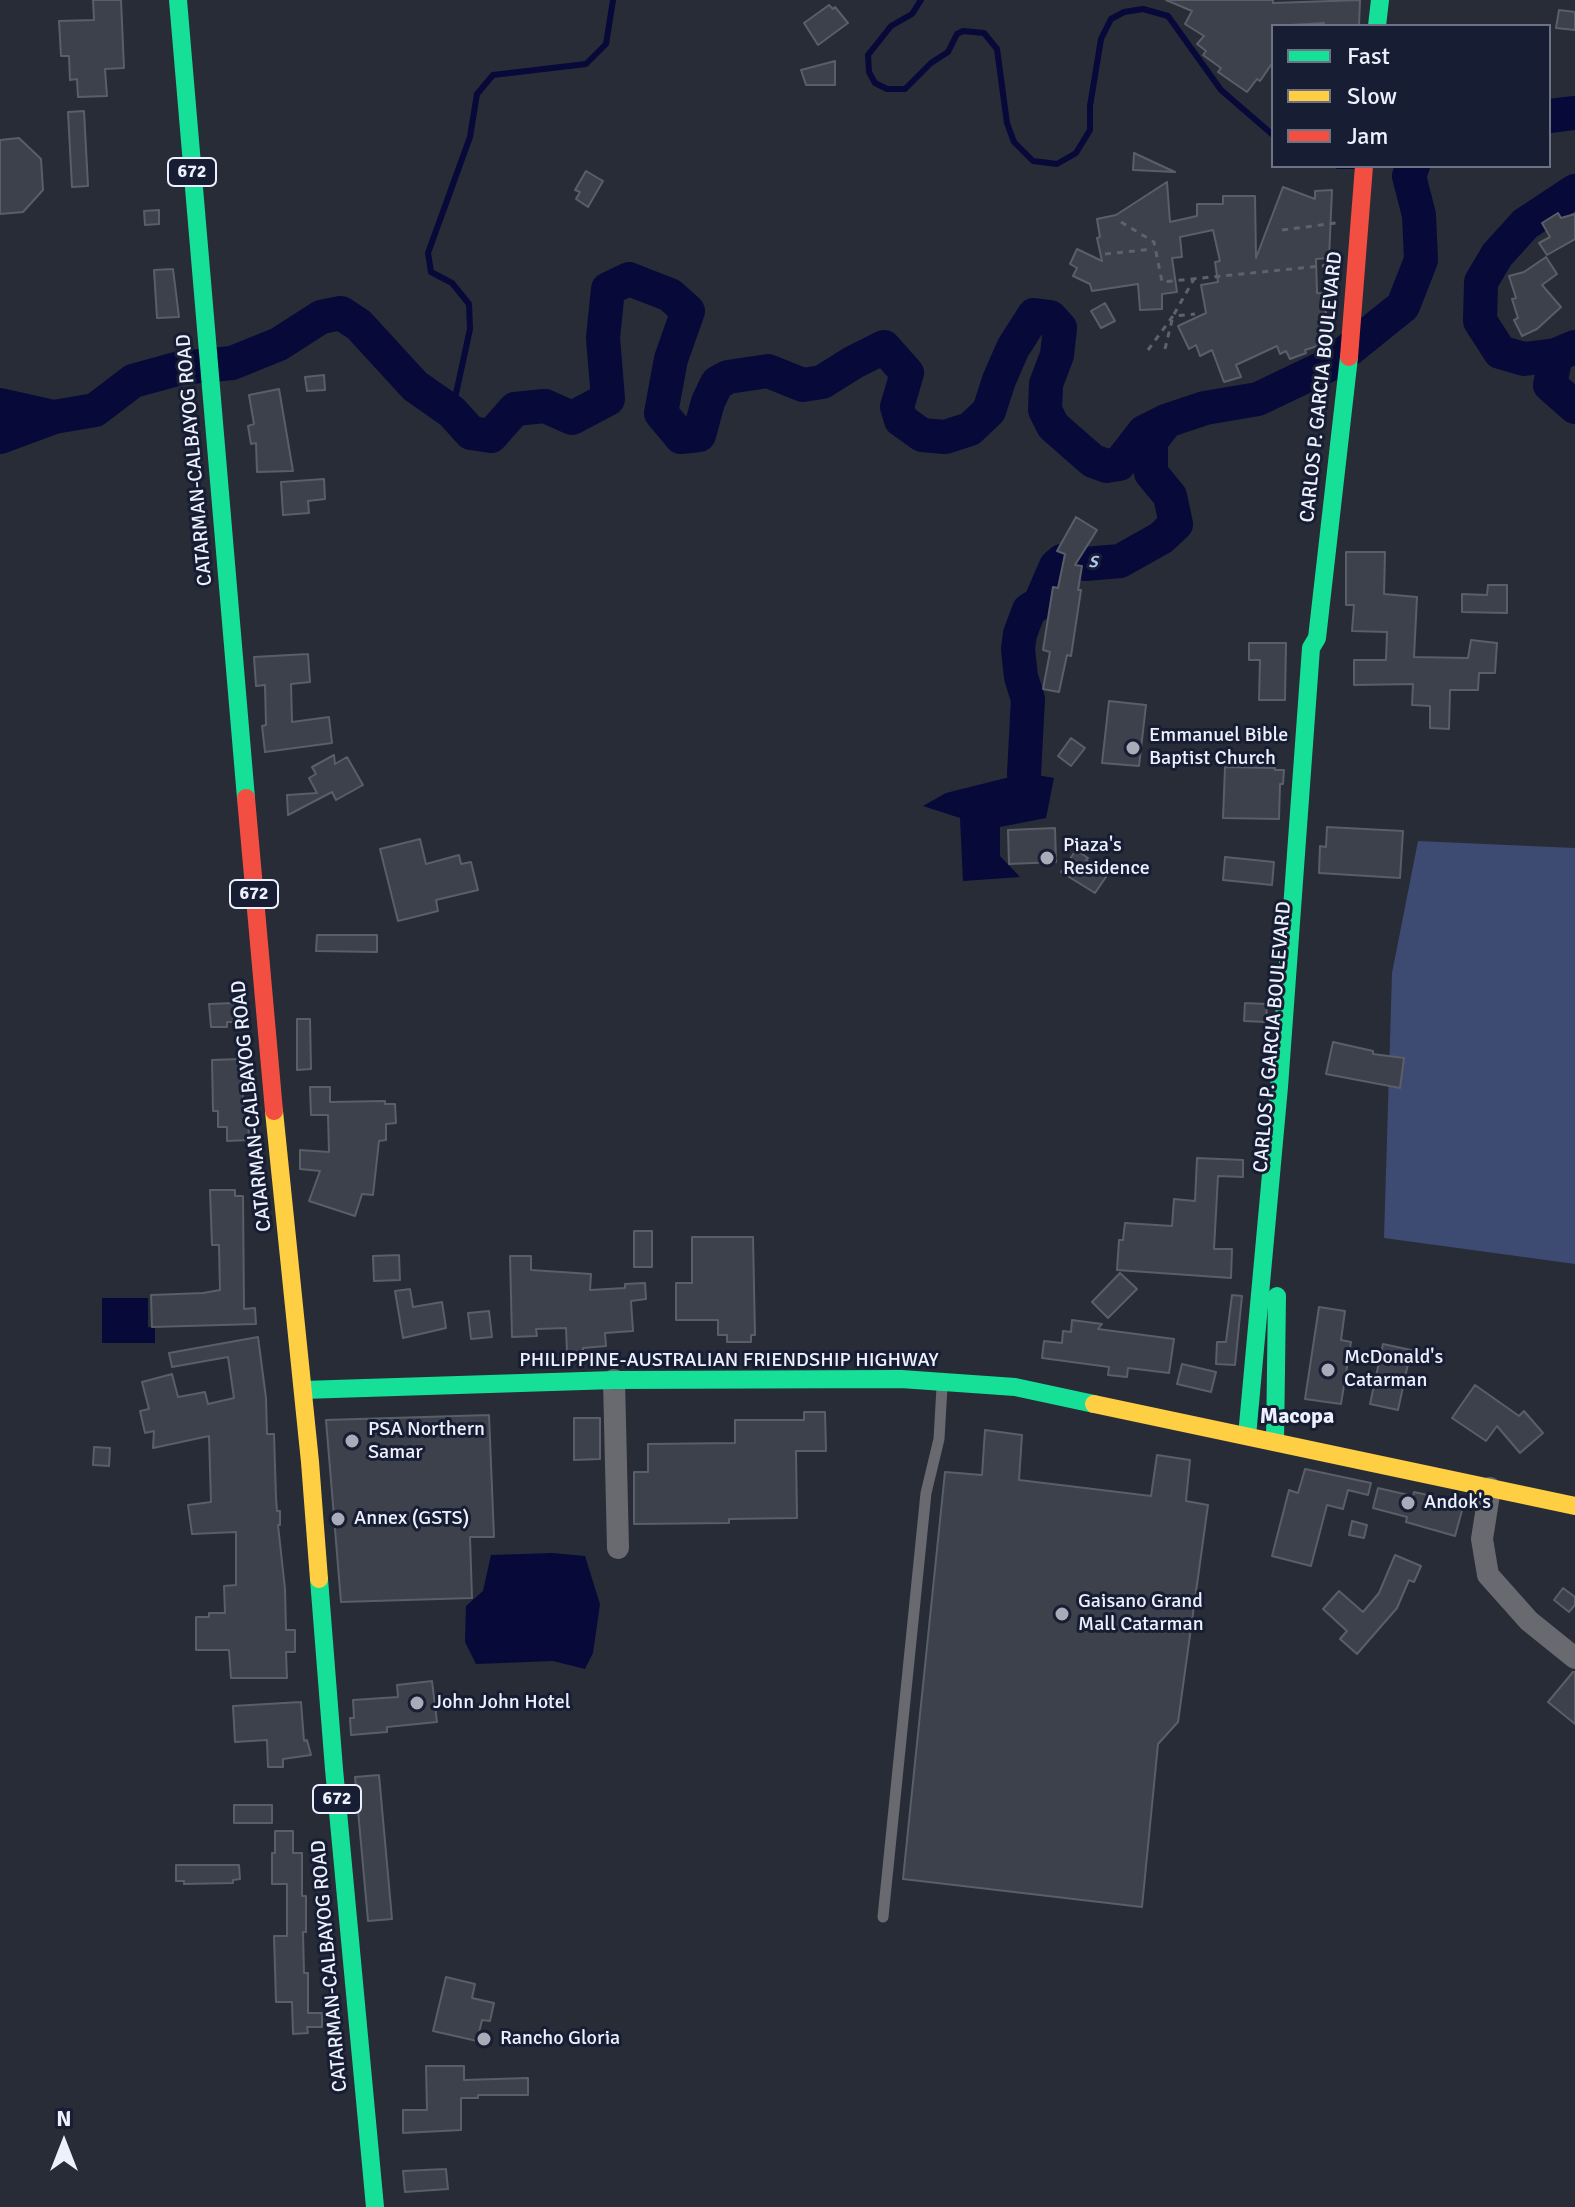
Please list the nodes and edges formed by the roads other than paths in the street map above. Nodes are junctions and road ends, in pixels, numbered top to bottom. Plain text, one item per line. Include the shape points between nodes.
1 (178, 0) edge
2 (1380, 0) edge
3 (1377, 24) edge
4 (1364, 168) edge
5 (1272, 1230) junction
6 (614, 1380) junction
7 (943, 1382) junction
8 (303, 1390) junction
9 (1247, 1436) junction
10 (1275, 1442) junction
11 (1490, 1488) junction
12 (1575, 1506) edge
13 (618, 1548) dead end
14 (1575, 1658) edge
15 (883, 1917) dead end
16 (375, 2207) edge

1 - 8 main road, CATARMAN-CALBAYOG ROAD / 672 via 263,1003
2 - 3 main road
4 - 5 main road, CARLOS P. GARCIA BOULEVARD via 1346,401 1317,638 1322,653 1314,692
5 - 9 main road, CARLOS P. GARCIA BOULEVARD
5 - 10 main road, CARLOS P. GARCIA BOULEVARD
6 - 7 main road, PHILIPPINE-AUSTRALIAN FRIENDSHIP HIGHWAY
6 - 8 main road, PHILIPPINE-AUSTRALIAN FRIENDSHIP HIGHWAY
6 - 13 street
7 - 9 main road, PHILIPPINE-AUSTRALIAN FRIENDSHIP HIGHWAY via 1015,1387
7 - 15 lane via 939,1439 926,1493
8 - 16 main road, CATARMAN-CALBAYOG ROAD / 672
9 - 10 main road, PHILIPPINE-AUSTRALIAN FRIENDSHIP HIGHWAY
10 - 11 main road, PHILIPPINE-AUSTRALIAN FRIENDSHIP HIGHWAY
11 - 12 main road, PHILIPPINE-AUSTRALIAN FRIENDSHIP HIGHWAY
11 - 14 street via 1482,1539 1488,1575 1529,1621

